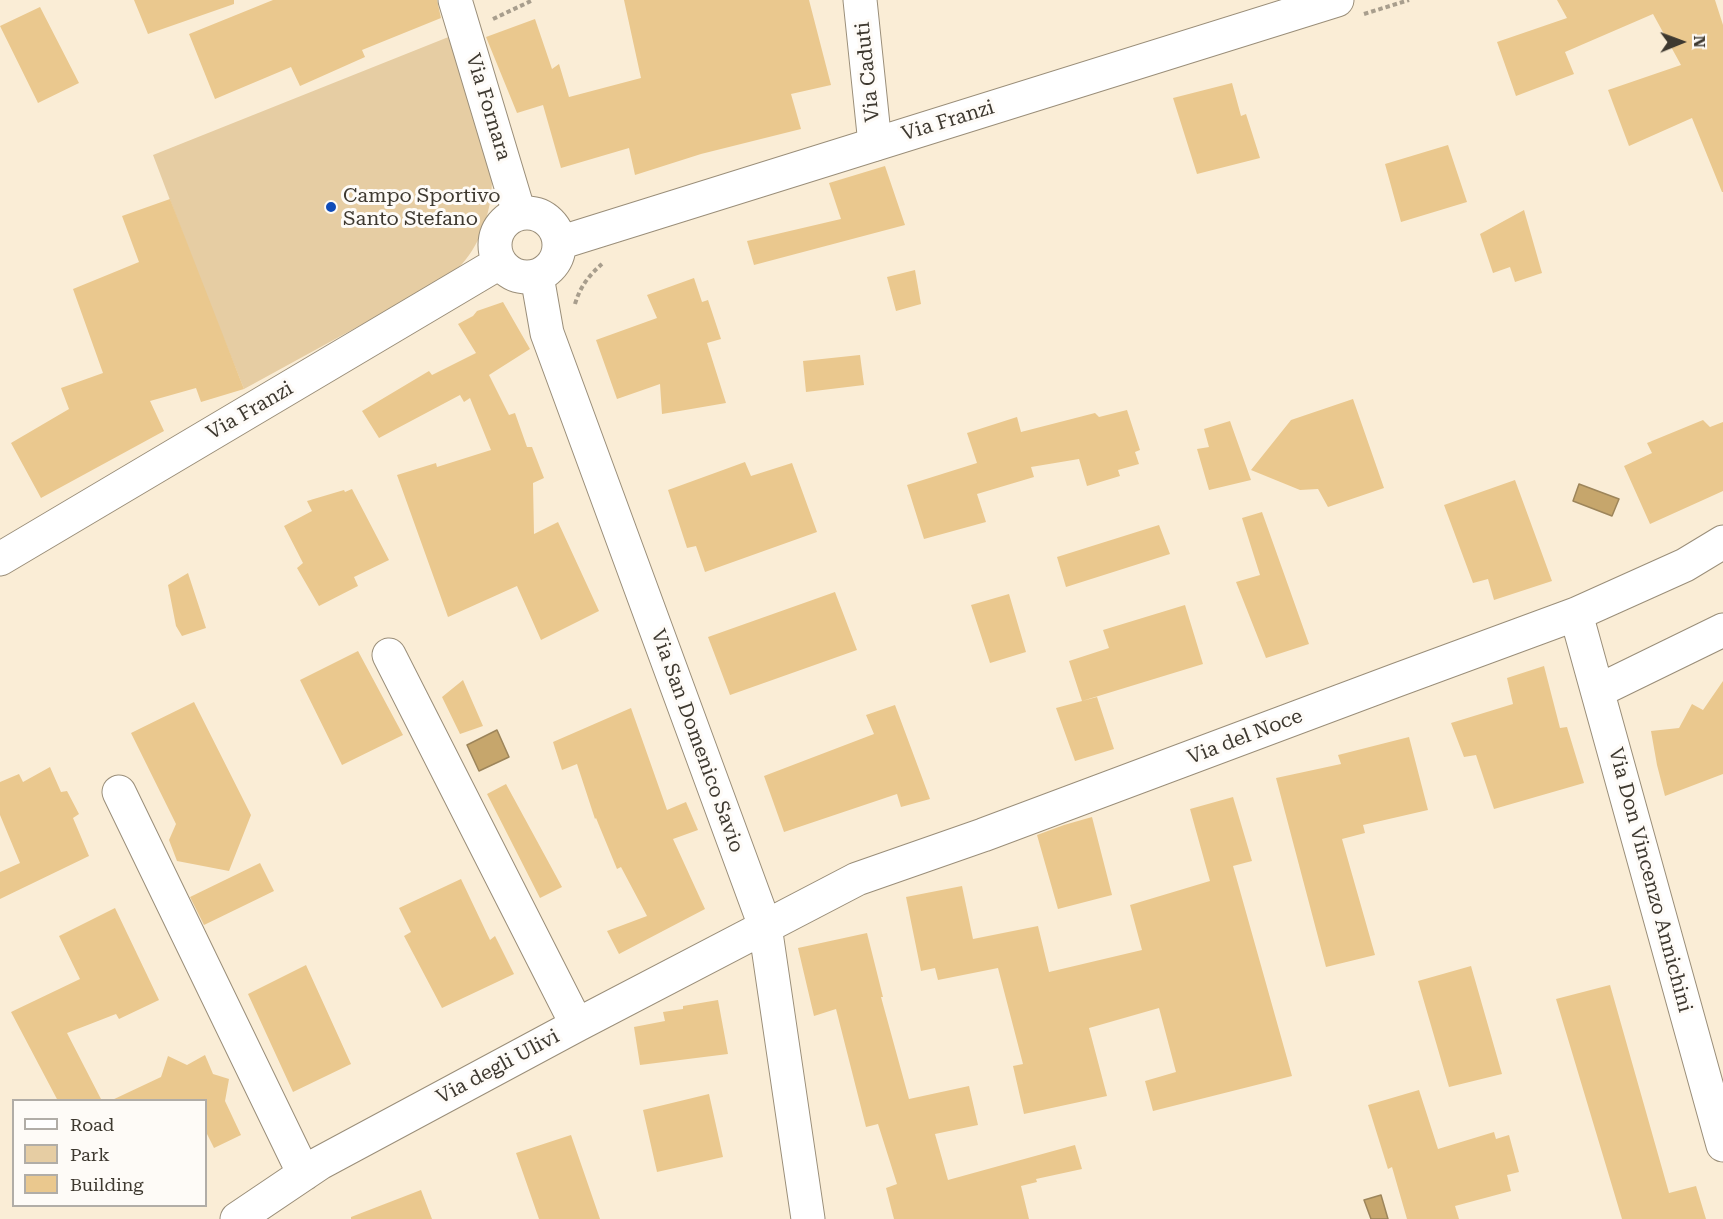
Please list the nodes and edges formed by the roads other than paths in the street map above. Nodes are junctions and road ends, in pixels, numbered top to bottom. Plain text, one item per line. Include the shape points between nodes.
1 (455, 0) edge
2 (860, 0) edge
3 (1337, 0) edge
4 (875, 144) junction
5 (519, 213) junction
6 (559, 243) junction
7 (499, 263) junction
8 (537, 276) junction
9 (1723, 542) edge
10 (0, 559) edge
11 (1576, 615) junction
12 (1723, 630) edge
13 (389, 656) dead end
14 (1598, 691) junction
15 (119, 792) dead end
16 (765, 926) junction
17 (577, 1025) junction
18 (1723, 1145) edge
19 (304, 1174) junction
20 (237, 1219) edge
21 (808, 1219) edge

1 - 5 street, Via Fornara
2 - 4 street, Via Caduti
3 - 4 street, Via Franzi
4 - 6 street, Via Franzi
5 - 6 street via 541,216 557,232
5 - 7 street via 496,233 495,254
6 - 8 street via 554,264
7 - 8 street via 515,276
7 - 10 street, Via Franzi
8 - 16 street, Via San Domenico Savio via 547,333
9 - 11 street, Via del Noce via 1685,565
11 - 14 street, Via Don Vincenzo Annichini
11 - 16 street, Via del Noce via 857,879
12 - 14 street
13 - 17 street
14 - 18 street, Via Don Vincenzo Annichini
15 - 19 street
16 - 17 street, Via degli Ulivi
16 - 21 street, Via San Domenico Savio
17 - 19 street, Via degli Ulivi
19 - 20 street, Via degli Ulivi

